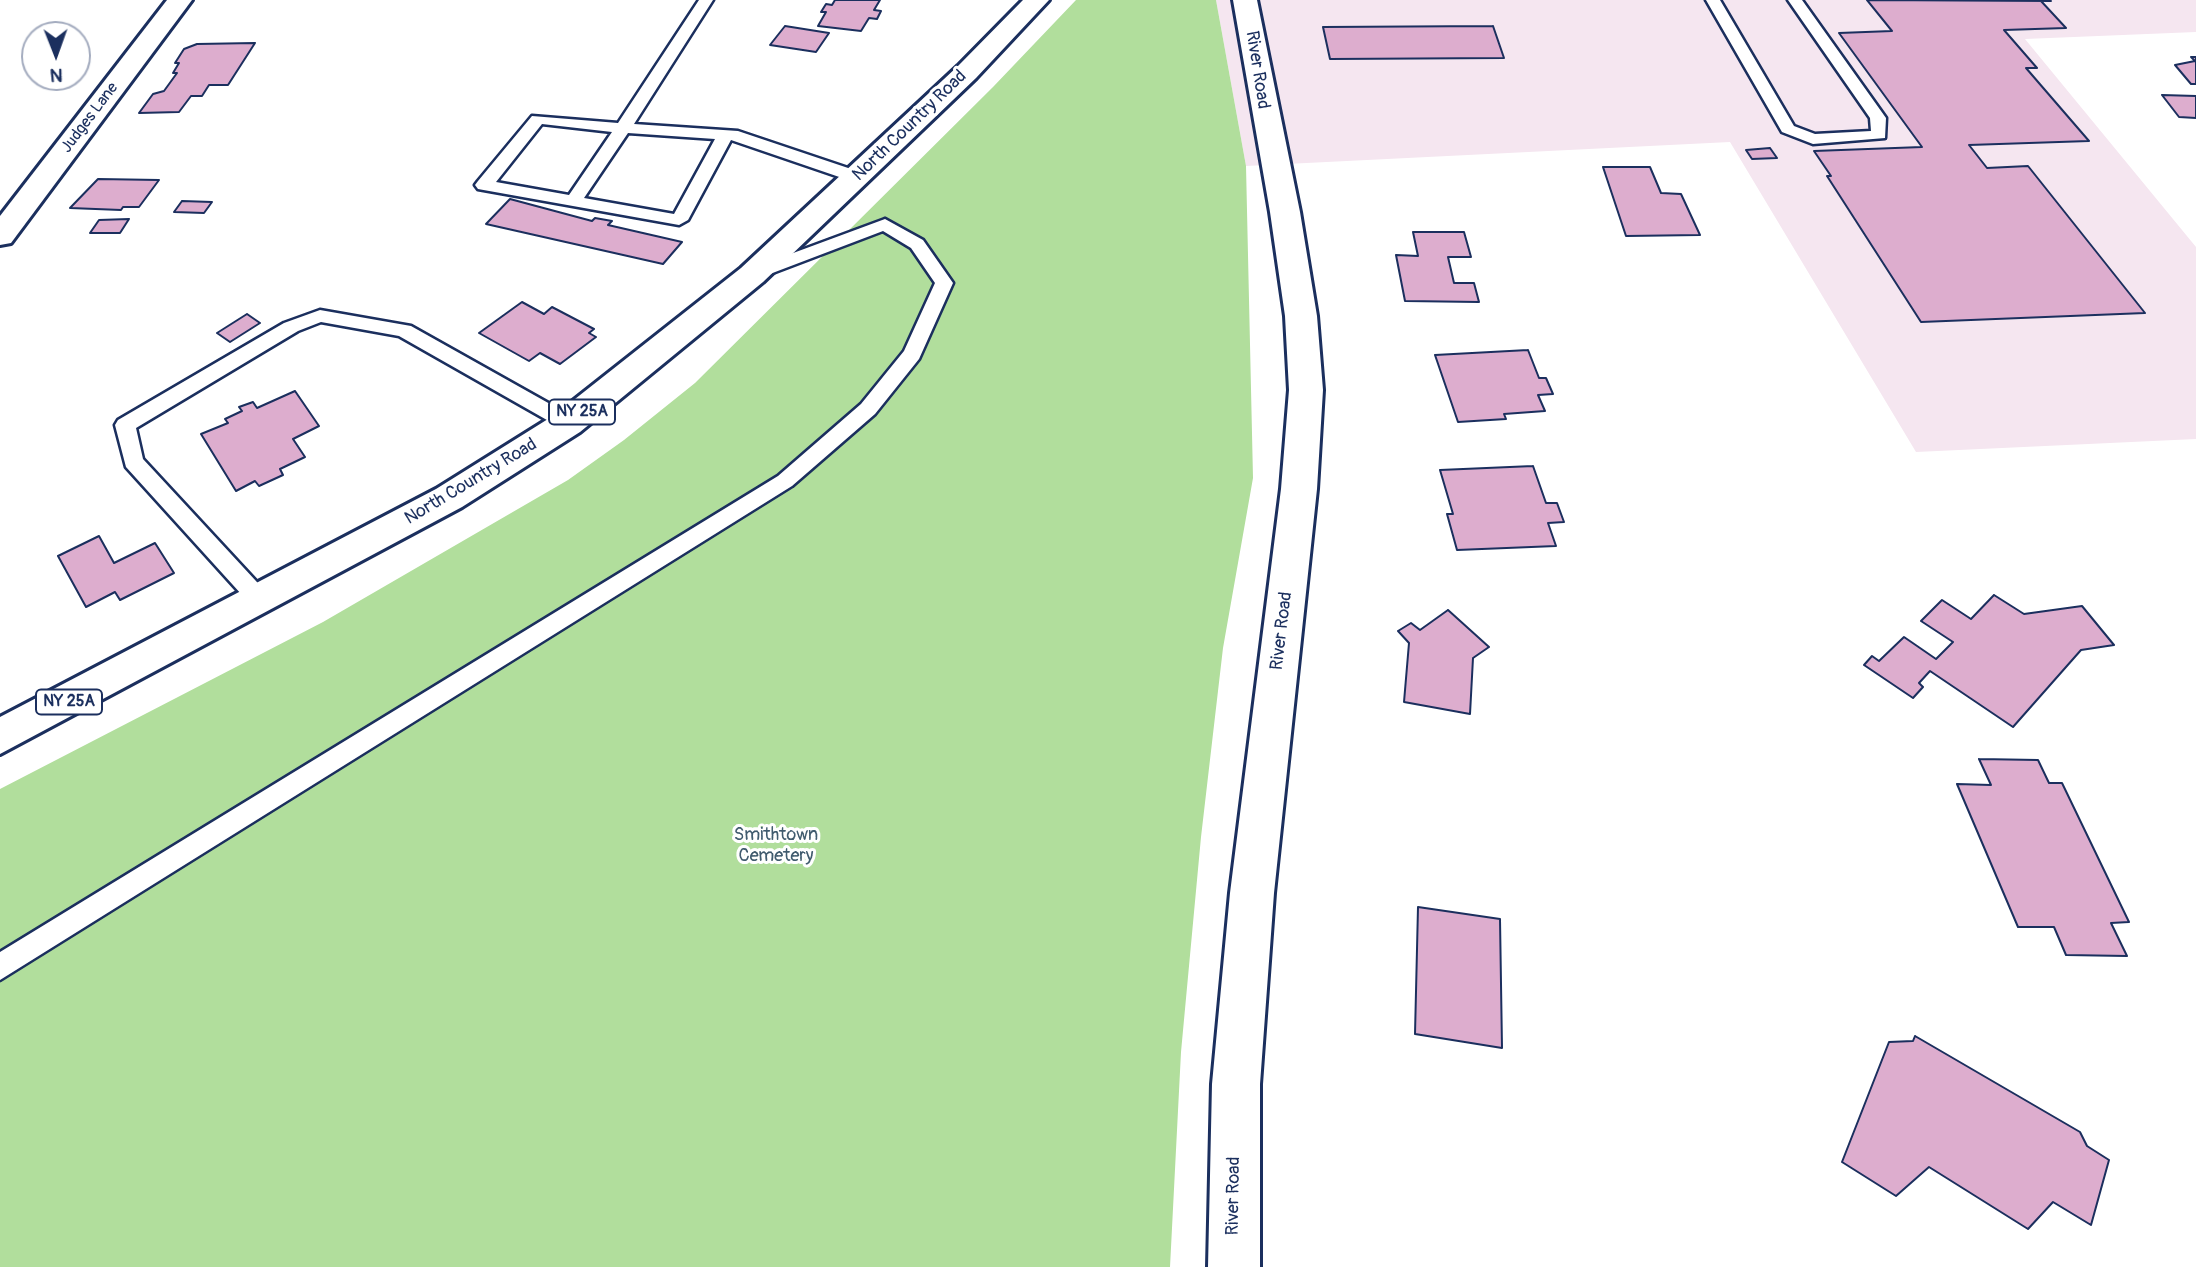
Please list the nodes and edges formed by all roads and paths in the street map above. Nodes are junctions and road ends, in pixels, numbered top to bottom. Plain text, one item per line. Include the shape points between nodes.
1 (180, 0) edge
2 (706, 0) edge
3 (1037, 0) edge
4 (1245, 0) edge
5 (1713, 0) edge
6 (1795, 0) edge
7 (623, 128) junction
8 (725, 136) junction
9 (857, 177) junction
10 (573, 201) junction
11 (0, 236) edge
12 (752, 275) junction
13 (568, 423) junction
14 (260, 600) junction
15 (0, 737) edge
16 (0, 967) edge
17 (1234, 1267) edge

1 - 11 street, Judges Lane
2 - 7 lane
3 - 9 street, North Country Road / NY 25A
4 - 17 street, River Road via 1285,212 1301,316 1306,390 1299,489 1251,893 1236,1084
5 - 6 lane via 1788,129 1813,139 1879,135 1878,118
7 - 8 lane
7 - 10 lane
7 - 10 lane via 538,119 484,185
8 - 9 lane via 738,136
8 - 10 lane via 678,220
9 - 12 street, North Country Road / NY 25A
12 - 13 street, North Country Road / NY 25A
12 - 16 lane via 885,224 917,244 944,283 912,354 868,410 785,481
13 - 14 street, North Country Road / NY 25A via 449,498
13 - 14 lane via 404,330 320,316 291,327 125,425 133,462
14 - 15 street, North Country Road / NY 25A

